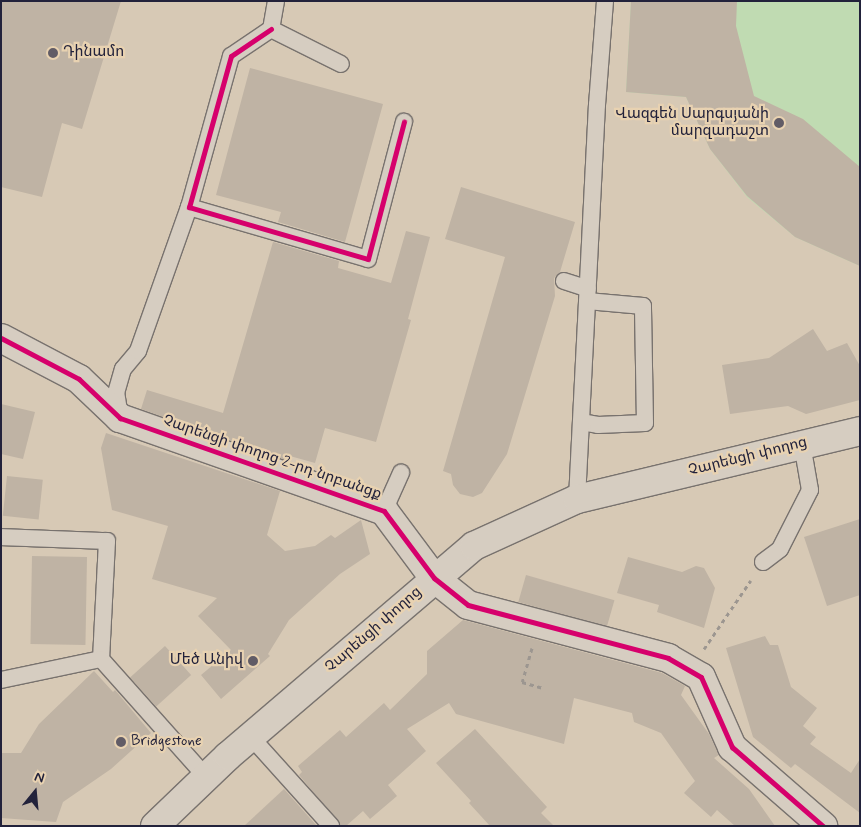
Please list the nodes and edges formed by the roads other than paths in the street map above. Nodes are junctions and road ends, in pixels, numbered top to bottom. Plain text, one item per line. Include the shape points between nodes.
1 (276, 1) edge
2 (605, 1) edge
3 (271, 29) junction
4 (341, 64) dead end
5 (404, 122) dead end
6 (189, 207) junction
7 (564, 281) dead end
8 (587, 295) junction
9 (1, 338) edge
10 (120, 418) junction
11 (581, 422) junction
12 (859, 435) edge
13 (802, 444) junction
14 (401, 472) dead end
15 (577, 499) junction
16 (384, 511) junction
17 (1, 537) edge
18 (763, 562) road end
19 (434, 578) junction
20 (101, 659) junction
21 (1, 680) edge
22 (251, 737) junction
23 (206, 777) junction
24 (155, 826) edge
25 (331, 826) edge
26 (823, 826) edge

1 - 3 lane
2 - 8 lane
3 - 4 lane
3 - 6 lane via 231,56
5 - 6 lane via 368,259
6 - 10 lane via 138,351 124,369 116,393
7 - 8 lane
8 - 11 lane
8 - 11 lane via 643,306 645,423 598,425
9 - 10 street, Չարենցի փողոց 2-րդ նրբանցք via 79,379
10 - 16 street, Չարենցի փողոց 2-րդ նրբանցք
11 - 15 lane
12 - 13 street, Չարենցի փողոց
13 - 15 street, Չարենցի փողոց
13 - 18 lane via 810,490 780,549
14 - 16 lane
15 - 19 street, Չարենցի փողոց via 474,546
16 - 19 street, Չարենցի փողոց 2-րդ նրբանցք
17 - 20 lane via 107,541
19 - 22 street, Չարենցի փողոց
19 - 26 street, Չարենցի փողոց 2-րդ նրբանցք via 468,604 668,658 701,677 732,747
20 - 21 lane
20 - 23 lane
22 - 23 street, Չարենցի փողոց
22 - 25 lane
23 - 24 street, Չարենցի փողոց

